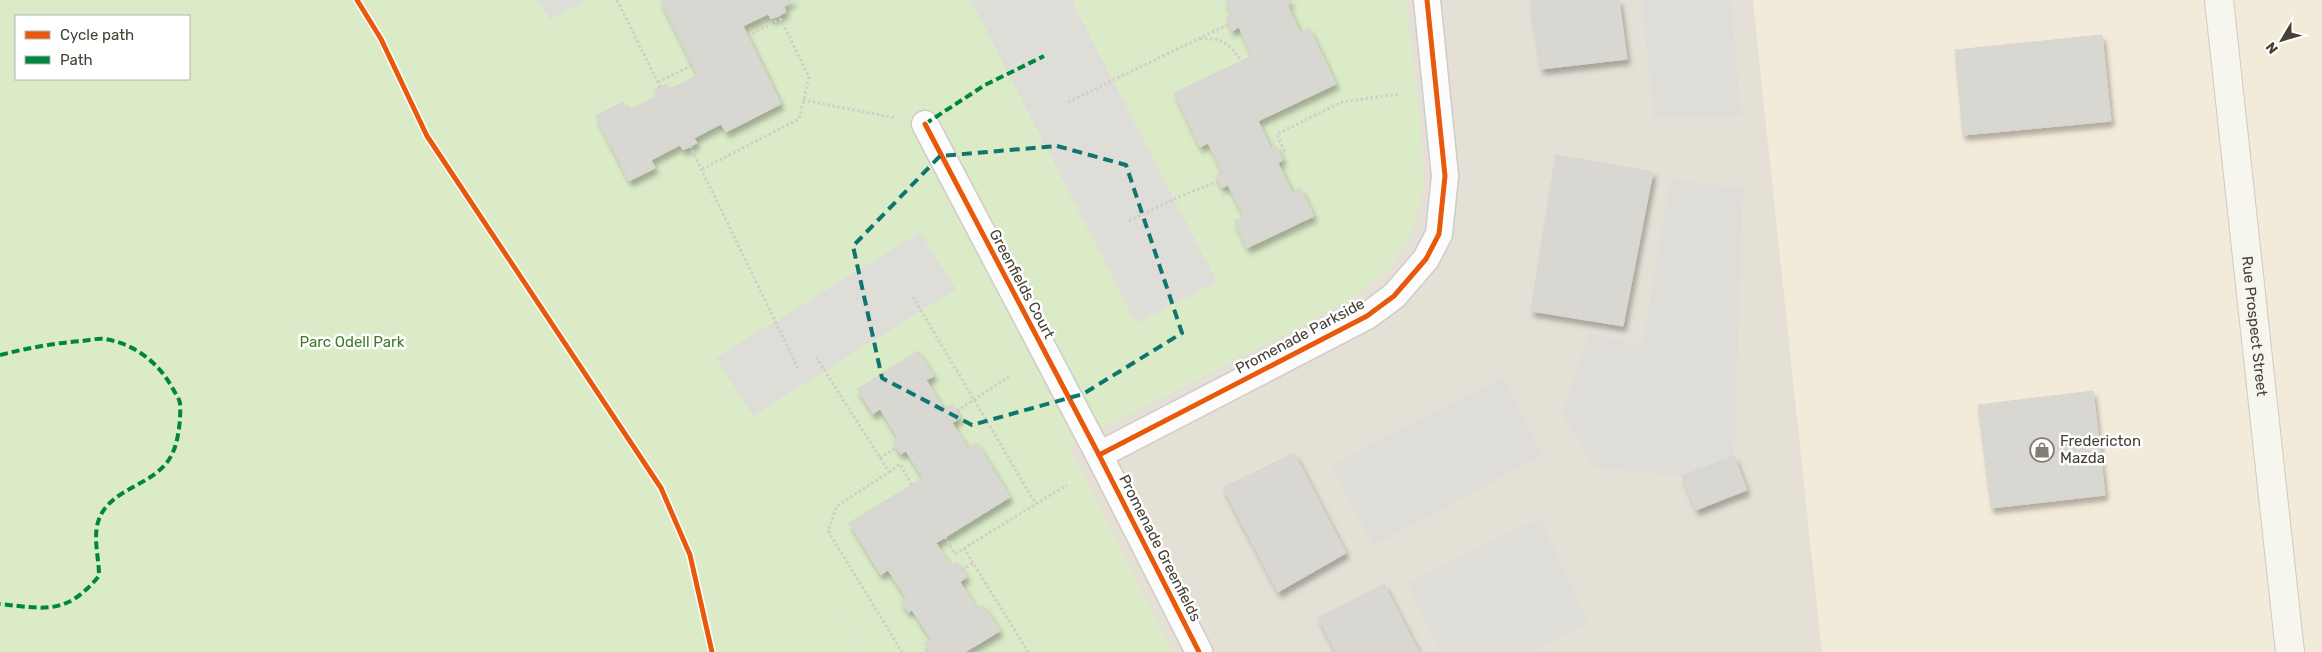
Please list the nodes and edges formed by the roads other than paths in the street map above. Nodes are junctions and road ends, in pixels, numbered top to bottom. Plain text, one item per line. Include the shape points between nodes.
1 (1426, 0) edge
2 (2219, 0) edge
3 (925, 124) road end
4 (1099, 455) junction
5 (1199, 652) edge
6 (2290, 652) edge

1 - 4 street, Promenade Parkside via 1446,176 1438,234 1426,259 1394,296 1366,316
2 - 6 main road, Rue Prospect Street
3 - 4 street, Greenfields Court
4 - 5 street, Promenade Greenfields

